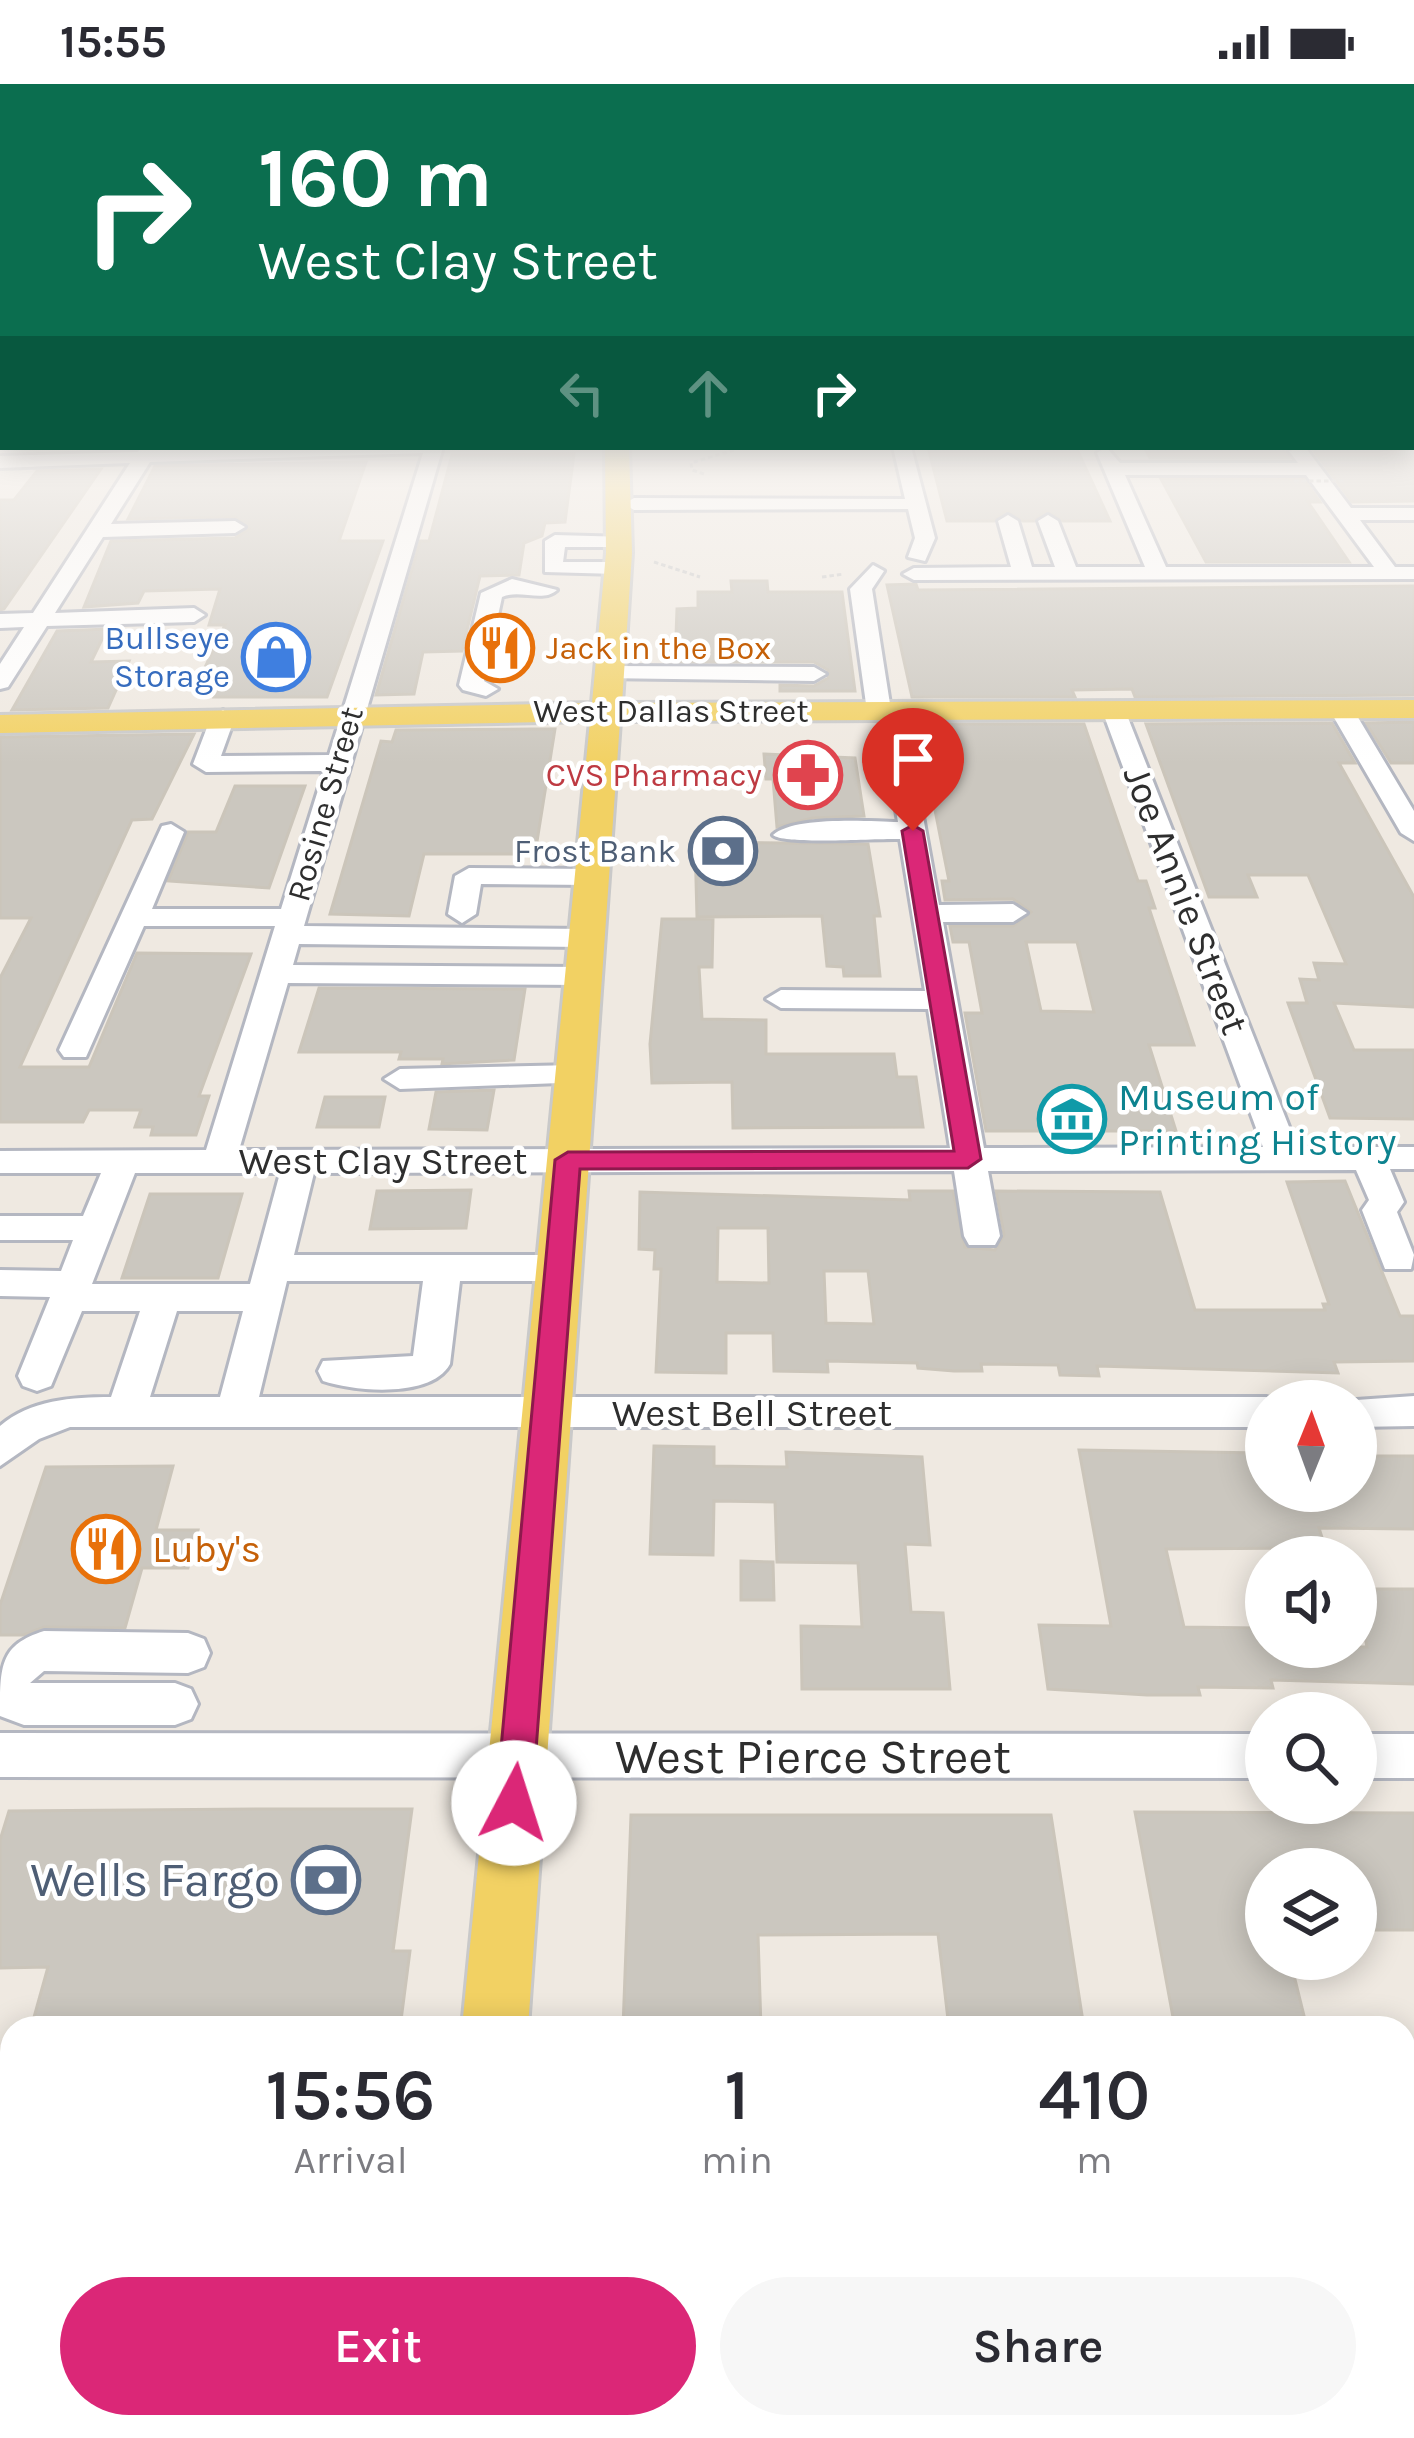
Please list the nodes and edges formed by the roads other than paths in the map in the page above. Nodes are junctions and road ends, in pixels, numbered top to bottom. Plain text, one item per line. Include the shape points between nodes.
1 (87, 545) edge
2 (402, 545) edge
3 (910, 545) edge
4 (920, 545) edge
5 (1015, 545) edge
6 (1057, 545) edge
7 (1146, 545) edge
8 (1367, 545) edge
9 (620, 547) edge
10 (1411, 549) edge
11 (907, 563) junction
12 (1389, 573) junction
13 (1024, 577) junction
14 (1069, 577) junction
15 (1160, 577) junction
16 (546, 590) dead end
17 (862, 598) junction
18 (194, 615) dead end
19 (37, 620) junction
20 (0, 621) edge
21 (764, 674) junction
22 (814, 674) dead end
23 (0, 682) edge
24 (486, 689) dead end
25 (608, 692) junction
26 (1341, 709) junction
27 (1414, 709) edge
28 (1114, 710) junction
29 (764, 711) junction
30 (885, 711) junction
31 (352, 713) junction
32 (223, 717) junction
33 (0, 724) edge
34 (340, 763) junction
35 (913, 831) junction
36 (171, 832) dead end
37 (1414, 833) edge
38 (786, 835) dead end
39 (592, 877) junction
40 (1013, 913) dead end
41 (462, 914) dead end
42 (927, 914) junction
43 (133, 917) junction
44 (290, 927) junction
45 (585, 957) junction
46 (276, 974) junction
47 (781, 999) dead end
48 (941, 1000) junction
49 (75, 1050) dead end
50 (575, 1075) junction
51 (400, 1079) dead end
52 (1284, 1158) junction
53 (1368, 1158) junction
54 (1414, 1158) edge
55 (968, 1159) junction
56 (568, 1160) junction
57 (300, 1161) junction
58 (0, 1162) edge
59 (122, 1162) junction
60 (219, 1162) junction
61 (1400, 1201) edge
62 (0, 1228) edge
63 (96, 1228) junction
64 (982, 1236) dead end
65 (1398, 1260) dead end
66 (443, 1268) junction
67 (559, 1268) junction
68 (0, 1283) edge
69 (268, 1283) junction
70 (71, 1290) junction
71 (163, 1298) junction
72 (338, 1371) dead end
73 (37, 1376) dead end
74 (125, 1412) junction
75 (1245, 1412) edge
76 (1377, 1412) edge
77 (1414, 1412) edge
78 (235, 1413) junction
79 (547, 1414) junction
80 (13, 1439) edge
81 (188, 1653) dead end
82 (176, 1704) dead end
83 (0, 1755) edge
84 (1245, 1756) edge
85 (1377, 1756) edge
86 (1414, 1756) edge
87 (518, 1758) junction
88 (496, 2016) edge

1 - 19 street
2 - 31 street, Rosine Street
3 - 11 street
4 - 11 street
5 - 13 street
6 - 14 street
7 - 15 street
8 - 12 street
9 - 25 main road
10 - 12 street
11 - 13 street via 968,577
11 - 17 street
11 - 17 street via 866,559
12 - 15 street
13 - 14 street
14 - 15 street
16 - 24 street via 512,585 492,593 471,685
17 - 30 street
18 - 19 street
19 - 20 street
19 - 23 street
21 - 22 street
21 - 25 street
21 - 29 street
25 - 29 main road, West Dallas Street
25 - 31 main road, West Dallas Street
25 - 39 main road
26 - 27 main road, West Dallas Street
26 - 28 main road, West Dallas Street
26 - 37 street
28 - 30 main road, West Dallas Street
28 - 52 street, Joe Annie Street
29 - 30 main road, West Dallas Street
30 - 35 street
31 - 32 main road, West Dallas Street
31 - 34 street, Rosine Street
32 - 33 main road, West Dallas Street
32 - 34 street via 206,764
34 - 44 street, Rosine Street
35 - 38 street
35 - 42 street
36 - 43 street
39 - 41 street via 470,876
39 - 45 main road
40 - 42 street
42 - 48 street
43 - 44 street
43 - 49 street
44 - 45 street
44 - 46 street, Rosine Street
45 - 46 street
45 - 50 main road
46 - 60 street, Rosine Street
47 - 48 street
48 - 55 street
50 - 51 street
50 - 56 main road
52 - 53 street, West Clay Street
52 - 55 street, West Clay Street
53 - 54 street, West Clay Street
53 - 61 street
55 - 56 street, West Clay Street
55 - 64 street
56 - 57 street, West Clay Street
56 - 67 main road
57 - 60 street, West Clay Street
57 - 69 street
58 - 59 street, West Clay Street
59 - 60 street, West Clay Street
59 - 63 street
61 - 65 street via 1378,1210
62 - 63 street
63 - 70 street
66 - 67 street
66 - 69 street
66 - 72 street via 431,1364 416,1372
67 - 79 main road
68 - 70 street
69 - 71 street
69 - 78 street
70 - 71 street
70 - 73 street
71 - 74 street
74 - 78 street, West Bell Street
74 - 80 street, West Bell Street via 68,1412
75 - 79 street, West Bell Street
76 - 77 street
78 - 79 street, West Bell Street
79 - 87 main road
81 - 82 street via 44,1651 23,1656 5,1683 6,1698 24,1704
83 - 87 street, West Pierce Street
84 - 87 street, West Pierce Street
85 - 86 street
87 - 88 main road

